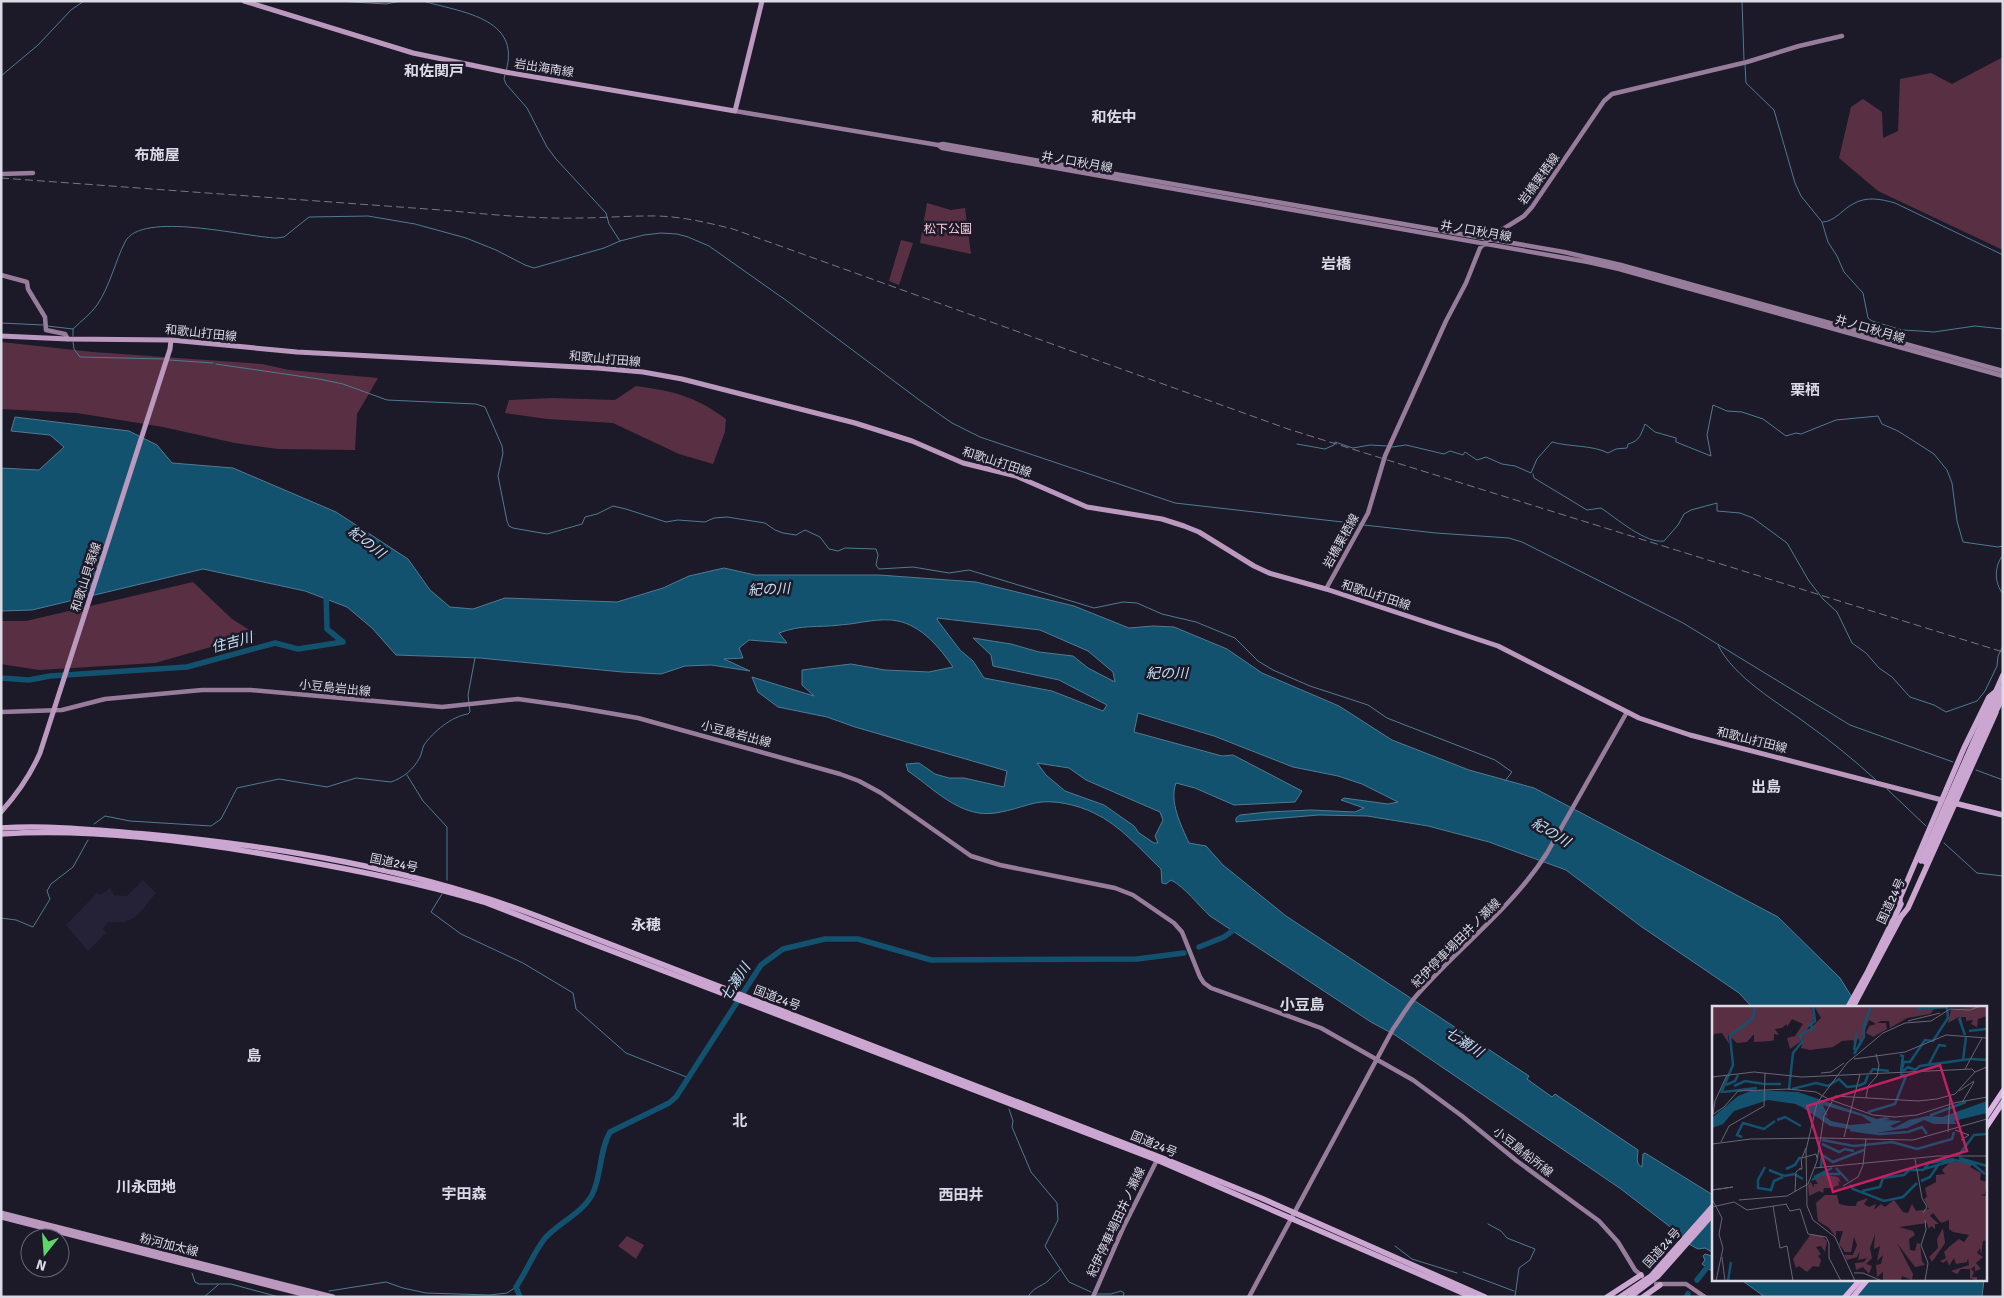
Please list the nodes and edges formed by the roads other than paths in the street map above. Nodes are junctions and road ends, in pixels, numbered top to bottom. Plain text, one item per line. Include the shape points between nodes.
1 (244, 1) edge
2 (762, 1) edge
3 (1842, 36) dead end
4 (735, 111) junction
5 (938, 145) junction
6 (33, 173) dead end
7 (1, 174) edge
8 (1488, 239) junction
9 (1483, 243) junction
10 (1, 275) edge
11 (1, 336) edge
12 (68, 339) junction
13 (171, 340) junction
14 (2003, 371) edge
15 (2003, 376) edge
16 (1326, 589) junction
17 (2003, 675) edge
18 (2003, 688) edge
19 (1994, 692) junction
20 (2003, 697) edge
21 (1996, 702) junction
22 (54, 710) junction
23 (1, 712) edge
24 (1996, 712) junction
25 (1626, 715) junction
26 (1942, 800) junction
27 (1956, 804) junction
28 (1, 812) edge
29 (2003, 815) edge
30 (1, 828) edge
31 (1, 834) edge
32 (1923, 862) junction
33 (1870, 973) junction
34 (727, 992) junction
35 (1849, 1006) edge
36 (1854, 1006) edge
37 (1377, 1058) junction
38 (2003, 1091) edge
39 (2003, 1102) edge
40 (1986, 1116) edge
41 (1986, 1128) edge
42 (1158, 1158) junction
43 (1712, 1207) edge
44 (1, 1213) edge
45 (1294, 1215) junction
46 (1712, 1215) edge
47 (1, 1217) edge
48 (1667, 1263) junction
49 (1642, 1275) joint
50 (1860, 1280) edge
51 (1867, 1280) edge
52 (1658, 1284) joint
53 (314, 1297) edge
54 (333, 1297) edge
55 (1093, 1297) edge
56 (1248, 1297) edge
57 (1472, 1297) edge
58 (1485, 1297) edge
59 (1607, 1297) edge
60 (1620, 1297) edge
61 (1630, 1297) edge
62 (1643, 1297) edge
63 (1705, 1297) edge
64 (1845, 1297) edge
65 (1853, 1297) edge

1 - 4 main road, 岩出海南線 via 412,53
2 - 4 main road
3 - 8 main road, 岩橋栗栖線 via 1612,94 1532,207 1524,216
4 - 5 main road, 井ノ口秋月線
5 - 8 main road, 井ノ口秋月線
5 - 9 main road, 井ノ口秋月線
6 - 7 main road
8 - 9 main road, 岩橋栗栖線
8 - 14 main road, 井ノ口秋月線 via 1621,265
9 - 15 main road, 井ノ口秋月線 via 1620,269
9 - 16 main road, 岩橋栗栖線 via 1385,456 1368,513
10 - 12 main road via 27,282 49,331 65,334
11 - 12 main road, 和歌山打田線
12 - 13 main road, 和歌山打田線
13 - 16 main road, 和歌山打田線 via 287,351 598,368 682,379 855,423 912,441 963,463 1016,476 1087,507 1162,519 1199,532 1270,573
13 - 22 main road, 和歌山貝塚線
16 - 25 main road, 和歌山打田線 via 1498,646
17 - 19 highway, 国道24号, bridge
18 - 21 highway, 国道24号, bridge
19 - 26 highway via 1964,748
19 - 32 highway, 国道24号, bridge
20 - 24 highway, bridge
21 - 24 highway, bridge
21 - 32 highway, 国道24号, bridge
22 - 23 main road, 小豆島岩出線
22 - 28 main road, 和歌山貝塚線 via 31,774
22 - 37 main road, 小豆島岩出線 via 105,699 229,689 442,707 518,699 646,720 859,781 982,860 1126,891 1165,916 1182,932 1200,977 1211,988 1321,1028
24 - 27 highway, bridge
25 - 26 main road, 和歌山打田線 via 1690,735
25 - 37 main road, 紀伊停車場田井ノ瀬線 via 1547,853 1527,881 1502,911 1415,997
26 - 27 highway
26 - 32 highway via 1926,839
27 - 29 highway
27 - 32 highway, bridge via 1938,842
30 - 34 highway, 国道24号 via 66,827 185,838 277,850 384,871 496,901
31 - 34 highway, 国道24号 via 43,832 192,843 316,862 414,882 501,907
32 - 33 highway, 国道24号
32 - 33 highway, 国道24号 via 1900,918
33 - 35 highway, 国道24号
33 - 36 highway, 国道24号
34 - 42 highway, 国道24号
37 - 45 main road, 紀伊停車場田井ノ瀬線
37 - 49 main road, 小豆島船所線 via 1413,1080 1517,1162 1599,1221
38 - 40 highway
39 - 41 highway
42 - 45 highway, 国道24号
42 - 55 main road, 紀伊停車場田井ノ瀬線
43 - 48 highway, 国道24号
44 - 54 main road, 粉河加太線
45 - 56 main road, 紀伊停車場田井ノ瀬線
45 - 57 highway, 国道24号
45 - 58 highway, 国道24号
46 - 48 highway, 国道24号
47 - 53 main road, 粉河加太線
48 - 60 highway, 国道24号
48 - 61 highway, 国道24号 via 1648,1285
49 - 59 highway
50 - 64 highway
51 - 65 highway
52 - 62 highway
52 - 63 main road via 1686,1284

